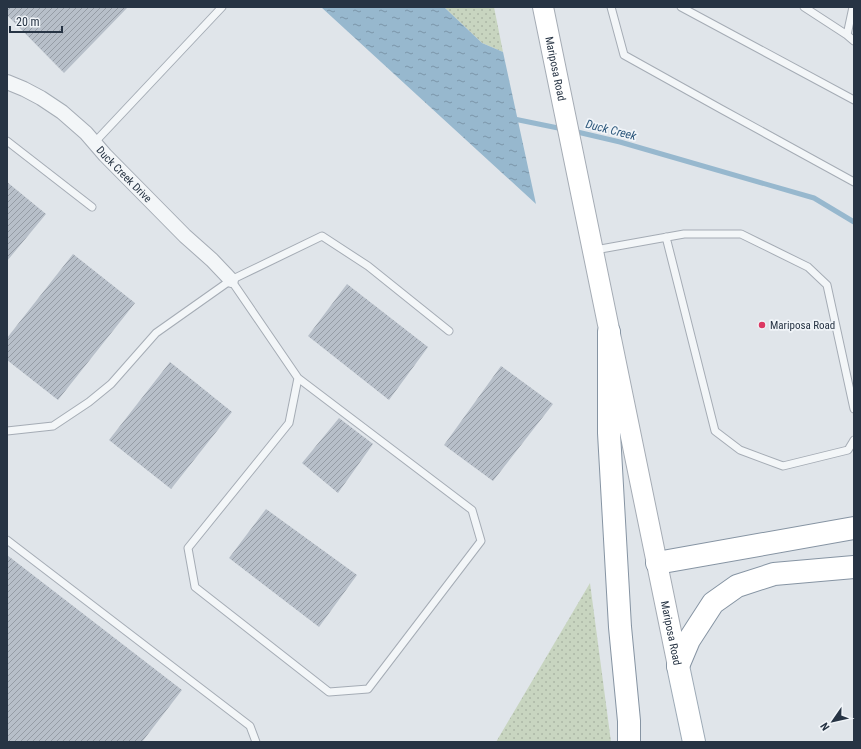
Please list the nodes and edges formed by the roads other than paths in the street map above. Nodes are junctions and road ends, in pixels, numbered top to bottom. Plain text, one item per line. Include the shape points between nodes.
1 (222, 7) edge
2 (543, 7) edge
3 (611, 7) edge
4 (681, 7) edge
5 (804, 7) edge
6 (853, 7) edge
7 (852, 19) edge
8 (847, 35) junction
9 (854, 42) edge
10 (7, 82) edge
11 (854, 100) edge
12 (7, 141) edge
13 (94, 143) junction
14 (854, 182) edge
15 (92, 207) dead end
16 (666, 237) junction
17 (592, 250) junction
18 (231, 280) junction
19 (449, 332) dead end
20 (609, 332) junction
21 (298, 378) junction
22 (854, 409) edge
23 (7, 431) edge
24 (854, 440) edge
25 (854, 528) edge
26 (7, 540) edge
27 (657, 563) junction
28 (854, 567) edge
29 (678, 666) junction
30 (256, 742) edge
31 (629, 742) edge
32 (694, 742) edge

1 - 13 lane
2 - 17 main road, Mariposa Road
3 - 14 lane via 624,54
4 - 11 lane
5 - 8 lane
6 - 7 lane
7 - 8 lane
8 - 9 lane
10 - 13 street, Duck Creek Drive via 41,98 62,112
12 - 15 lane
13 - 18 street, Duck Creek Drive
16 - 17 lane
16 - 22 lane via 684,234 741,234 808,267 827,285
16 - 24 lane via 715,431 740,450 783,466 848,450
17 - 20 main road, Mariposa Road
18 - 19 lane via 322,236 368,266
18 - 21 lane
18 - 23 lane via 156,333 111,384 89,402 53,426
20 - 27 main road, Mariposa Road
20 - 31 main road via 610,449
21 - 21 lane via 289,423 188,548 195,587 329,692 368,688 481,541 472,510
25 - 27 main road
26 - 30 lane via 250,726
27 - 29 main road, Mariposa Road
28 - 29 main road via 774,574 738,586 714,603 689,640
29 - 32 main road, Mariposa Road

